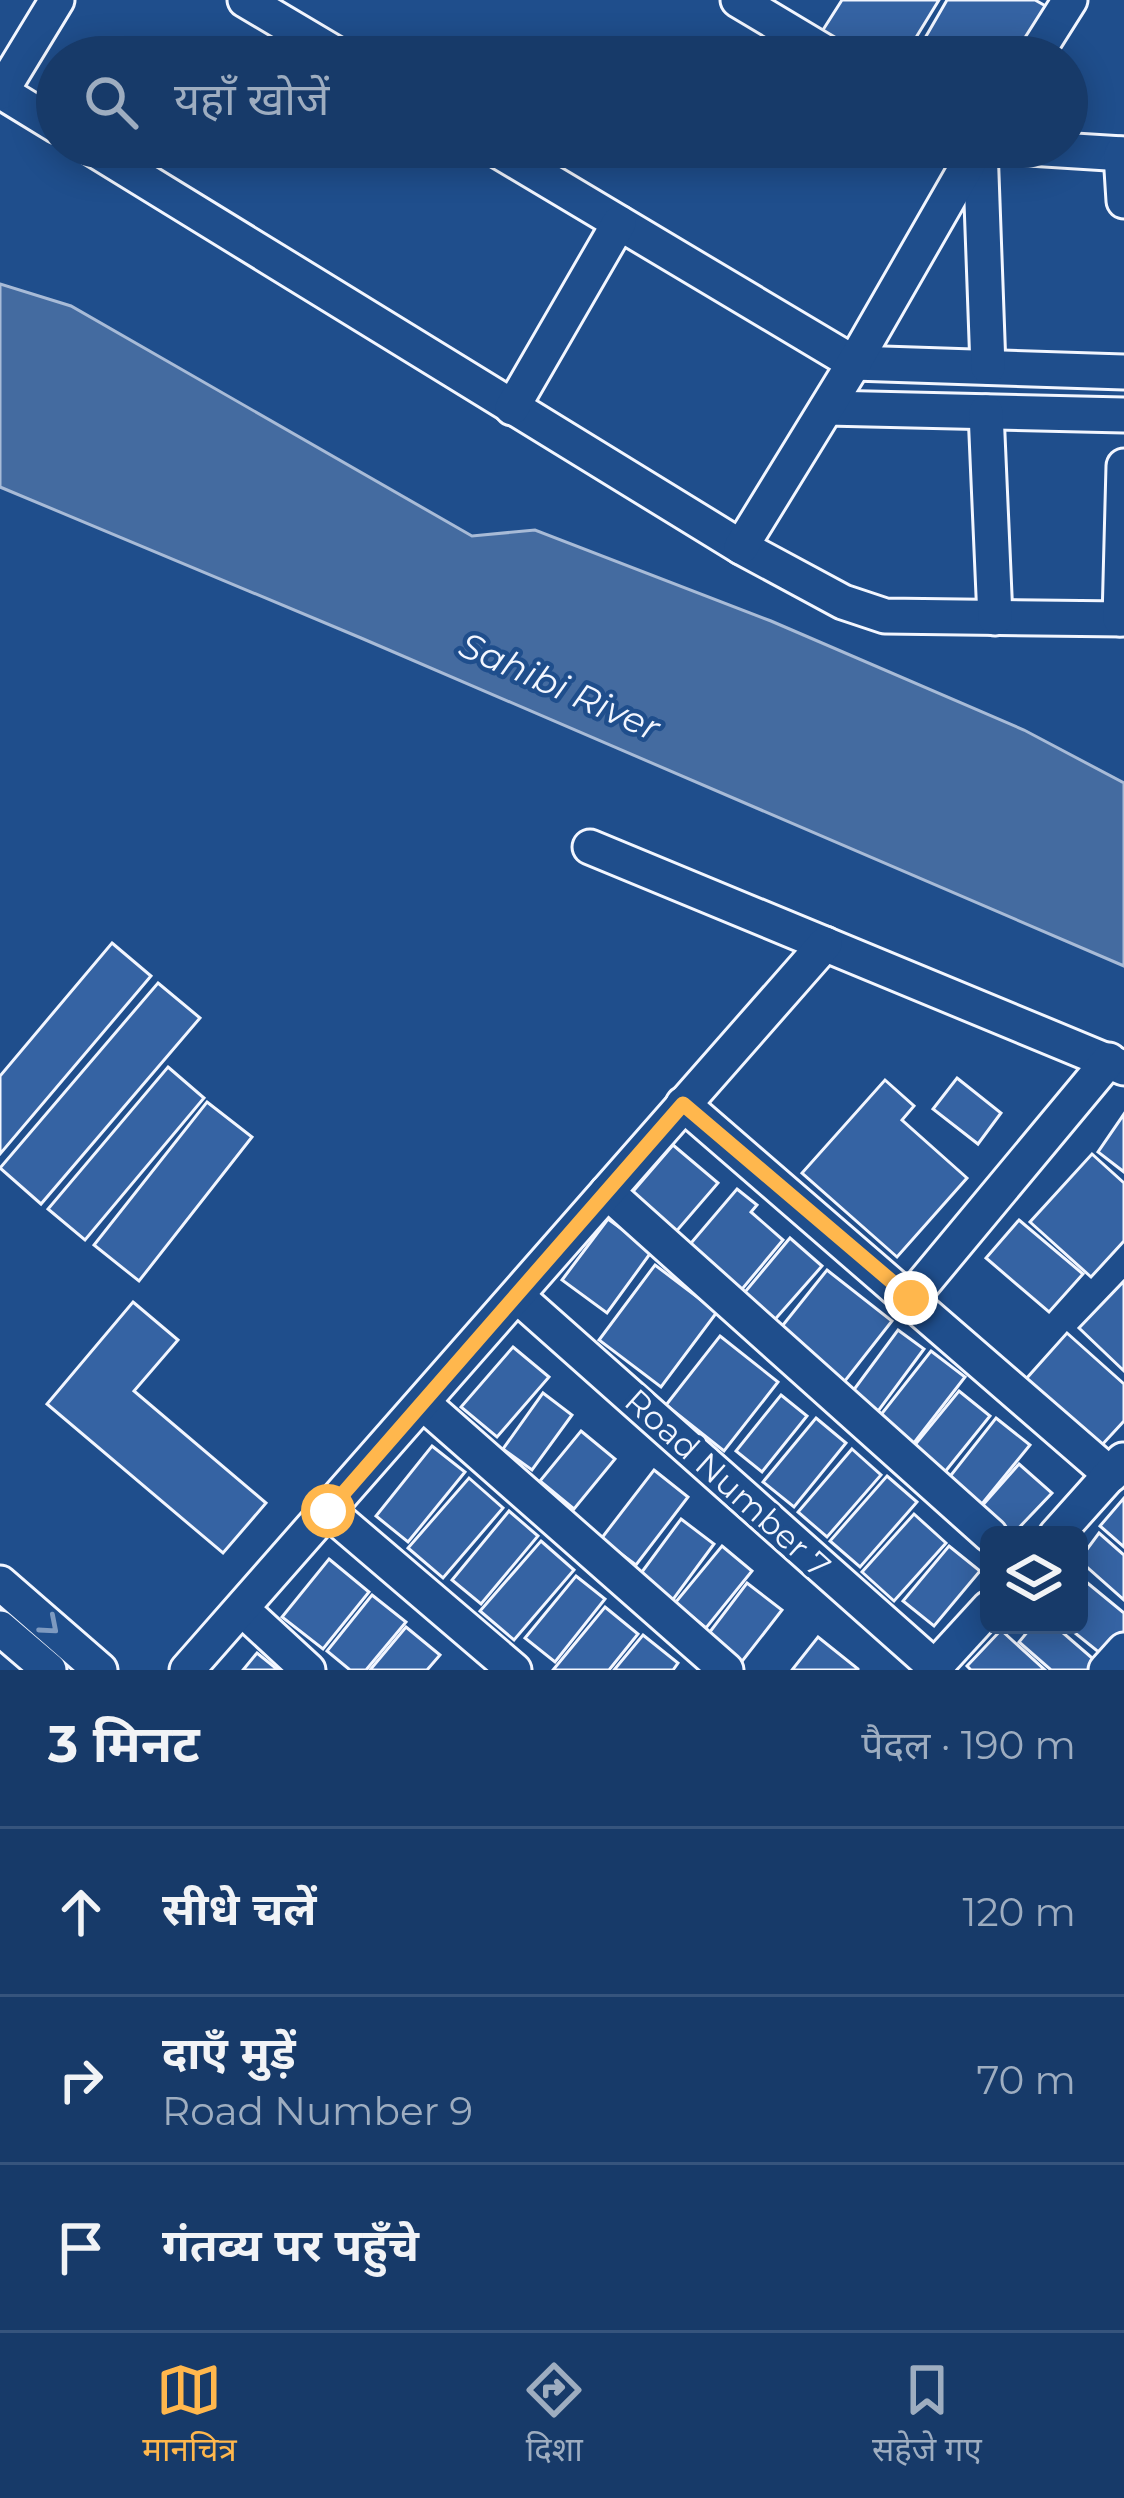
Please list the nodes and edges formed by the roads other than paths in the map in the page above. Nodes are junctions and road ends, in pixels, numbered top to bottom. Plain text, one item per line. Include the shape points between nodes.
1 (57, 0) edge
2 (245, 0) edge
3 (738, 0) edge
4 (1070, 0) edge
5 (306, 36) edge
6 (798, 36) edge
7 (1047, 36) edge
8 (1, 92) edge
9 (36, 114) edge
10 (1088, 152) edge
11 (1122, 154) edge
12 (124, 168) edge
13 (527, 168) edge
14 (967, 168) edge
15 (980, 168) edge
16 (1124, 202) edge
17 (619, 223) junction
18 (854, 363) junction
19 (988, 367) junction
20 (1124, 372) edge
21 (512, 408) junction
22 (827, 408) junction
23 (986, 412) junction
24 (1124, 415) edge
25 (1124, 466) edge
26 (741, 547) junction
27 (994, 618) junction
28 (1122, 619) edge
29 (590, 847) dead end
30 (825, 944) junction
31 (1117, 1064) edge
32 (683, 1104) junction
33 (607, 1192) junction
34 (517, 1295) junction
35 (911, 1298) junction
36 (424, 1404) junction
37 (1117, 1467) edge
38 (328, 1511) junction
39 (980, 1526) edge
40 (1064, 1526) edge
41 (0, 1583) edge
42 (243, 1610) junction
43 (980, 1618) edge
44 (0, 1628) edge
45 (1124, 1650) edge
46 (937, 1668) edge
47 (49, 1670) edge
48 (100, 1670) edge
49 (187, 1670) edge
50 (308, 1670) edge
51 (514, 1670) edge
52 (725, 1670) edge
53 (1106, 1670) edge

1 - 8 street
2 - 5 street
3 - 6 street
4 - 7 street
8 - 9 street
10 - 11 street
11 - 16 street
12 - 21 street
13 - 17 street
14 - 18 street
15 - 19 street
17 - 18 street
17 - 21 street
18 - 19 street
18 - 22 street
19 - 20 street
21 - 26 street
22 - 23 street
22 - 26 street
23 - 24 street
23 - 27 street
25 - 28 street
26 - 27 street via 863,610
27 - 28 street
29 - 30 street
30 - 31 street
30 - 32 street
31 - 35 street
32 - 33 street
32 - 35 street
33 - 34 street
33 - 39 street
34 - 36 street
34 - 46 street, Road Number 7
35 - 37 street
36 - 38 street
36 - 52 street
37 - 40 street
38 - 42 street
38 - 51 street
41 -> 48 street
42 - 49 street
42 - 50 street
43 - 46 street
44 - 47 street
45 - 53 street

